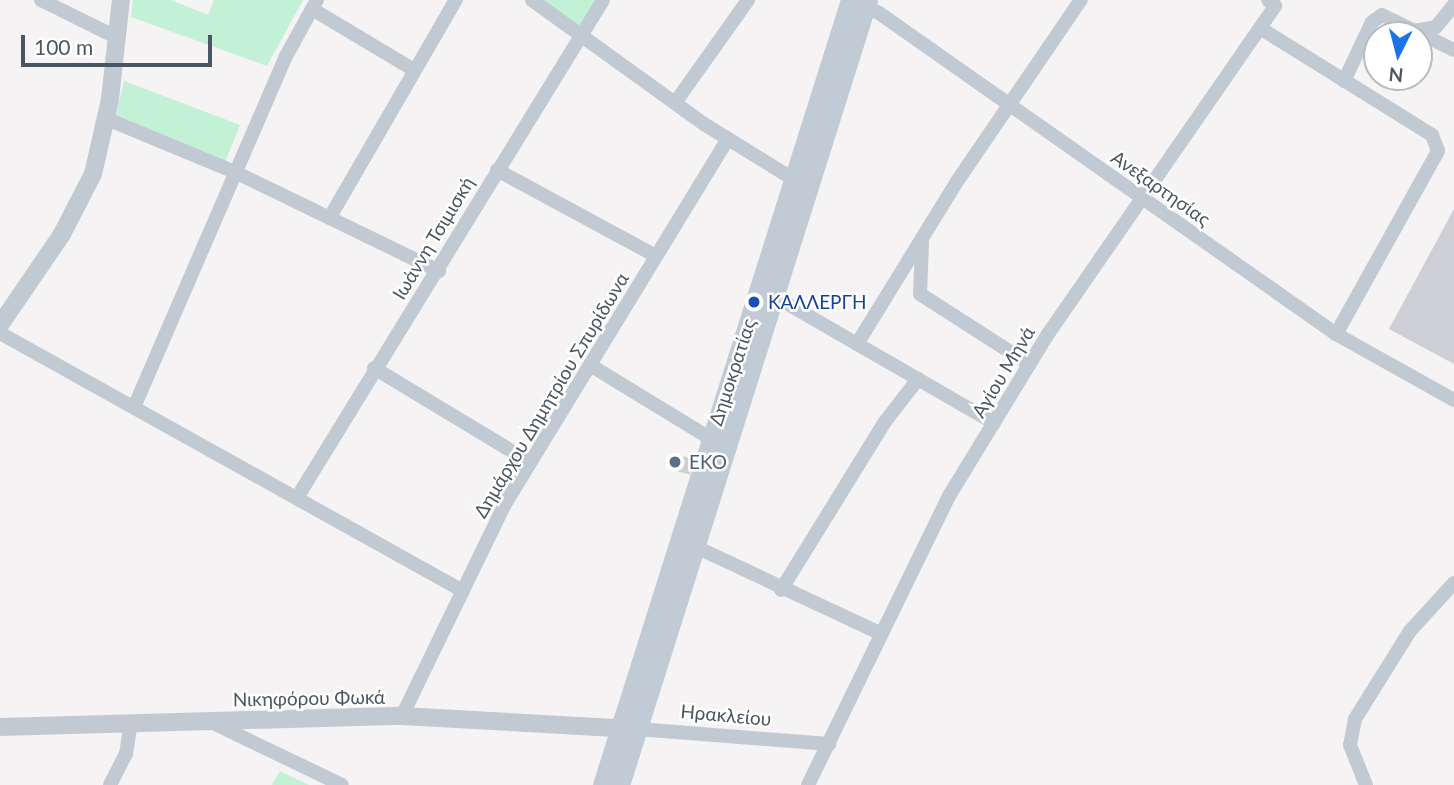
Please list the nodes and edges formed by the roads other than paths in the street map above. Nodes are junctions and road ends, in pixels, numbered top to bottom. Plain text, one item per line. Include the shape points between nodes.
1 (41, 0) edge
2 (121, 0) edge
3 (456, 0) edge
4 (532, 0) edge
5 (603, 0) edge
6 (748, 0) edge
7 (1081, 0) edge
8 (859, 2) edge
9 (1272, 3) edge
10 (315, 5) edge
11 (1454, 5) edge
12 (1373, 21) edge
13 (1393, 21) edge
14 (1260, 28) junction
15 (1433, 28) edge
16 (118, 38) junction
17 (579, 38) junction
18 (1433, 40) edge
19 (1363, 41) edge
20 (1454, 50) edge
21 (414, 70) junction
22 (1344, 81) junction
23 (677, 100) junction
24 (1009, 104) junction
25 (107, 119) junction
26 (728, 139) junction
27 (497, 170) junction
28 (236, 172) junction
29 (793, 179) junction
30 (1143, 198) junction
31 (330, 217) junction
32 (922, 241) junction
33 (656, 256) junction
34 (439, 271) junction
35 (774, 296) junction
36 (0, 325) edge
37 (0, 333) edge
38 (1336, 334) junction
39 (857, 344) junction
40 (1029, 364) junction
41 (590, 365) junction
42 (374, 368) junction
43 (918, 379) junction
44 (1454, 400) edge
45 (135, 405) junction
46 (994, 423) junction
47 (711, 439) junction
48 (530, 462) junction
49 (298, 496) junction
50 (696, 547) junction
51 (1454, 583) edge
52 (781, 590) junction
53 (463, 591) junction
54 (880, 633) junction
55 (402, 716) junction
56 (209, 721) junction
57 (131, 724) junction
58 (0, 727) edge
59 (629, 728) junction
60 (829, 744) junction
61 (110, 785) edge
62 (342, 785) edge
63 (602, 785) edge
64 (620, 785) edge
65 (808, 785) edge
66 (1366, 785) edge

1 - 16 street
2 - 16 street
3 - 21 street
4 - 17 street
5 - 17 street, Ιωάννη Τσιμισκή
6 - 23 street
7 - 24 street
8 - 24 street, Ανεξαρτησίας
8 - 29 main road, Δημοκρατίας
8 - 35 main road, Δημοκρατίας
9 - 14 street, Αγίου Μηνά
10 - 21 street
10 - 28 street via 285,58
11 - 15 street
12 - 13 street via 1382,15
14 - 22 street
14 - 30 street, Αγίου Μηνά
16 - 25 street
17 - 23 street
17 - 27 street, Ιωάννη Τσιμισκή
18 - 20 street
19 - 22 street
21 - 31 street
22 - 38 street via 1432,135 1438,151
23 - 26 street
24 - 30 street, Ανεξαρτησίας
24 - 32 street
25 - 28 street
25 - 36 street via 100,155 81,202
26 - 29 street
26 - 33 street, Δημάρχου Δημητρίου Σπυρίδωνα
27 - 33 street
27 - 34 street, Ιωάννη Τσιμισκή
28 - 31 street
28 - 45 street
29 - 47 main road, Δημοκρατίας
30 - 38 street, Ανεξαρτησίας
30 - 40 street, Αγίου Μηνά
31 - 34 street
32 - 39 street
32 - 40 street via 920,294
33 - 41 street, Δημάρχου Δημητρίου Σπυρίδωνα
34 - 42 street, Ιωάννη Τσιμισκή
35 - 39 street
35 - 50 main road, Δημοκρατίας
37 - 45 street
38 - 44 street, Ανεξαρτησίας
39 - 43 street
40 - 46 street, Αγίου Μηνά
41 - 47 street
41 - 48 street, Δημάρχου Δημητρίου Σπυρίδωνα
42 - 48 street
42 - 49 street, Ιωάννη Τσιμισκή
43 - 46 street
43 - 52 street via 884,423
45 - 49 street
46 - 54 street, Αγίου Μηνά via 935,520
47 - 59 main road, Δημοκρατίας
48 - 53 street, Δημάρχου Δημητρίου Σπυρίδωνα
49 - 53 street
50 - 52 street
50 - 59 main road, Δημοκρατίας
51 - 66 street via 1410,631 1355,719 1350,746
52 - 54 street
53 - 55 street, Δημάρχου Δημητρίου Σπυρίδωνα
54 - 60 street, Αγίου Μηνά
55 - 56 street, Νικηφόρου Φωκά
55 - 59 street, Νικηφόρου Φωκά
56 - 57 street, Νικηφόρου Φωκά
56 - 62 street
57 - 58 street, Νικηφόρου Φωκά
57 - 61 street via 125,754
59 - 60 street, Ηρακλείου
59 - 63 main road, Δημοκρατίας
59 - 64 main road, Δημοκρατίας
60 - 65 street, Αγίου Μηνά

